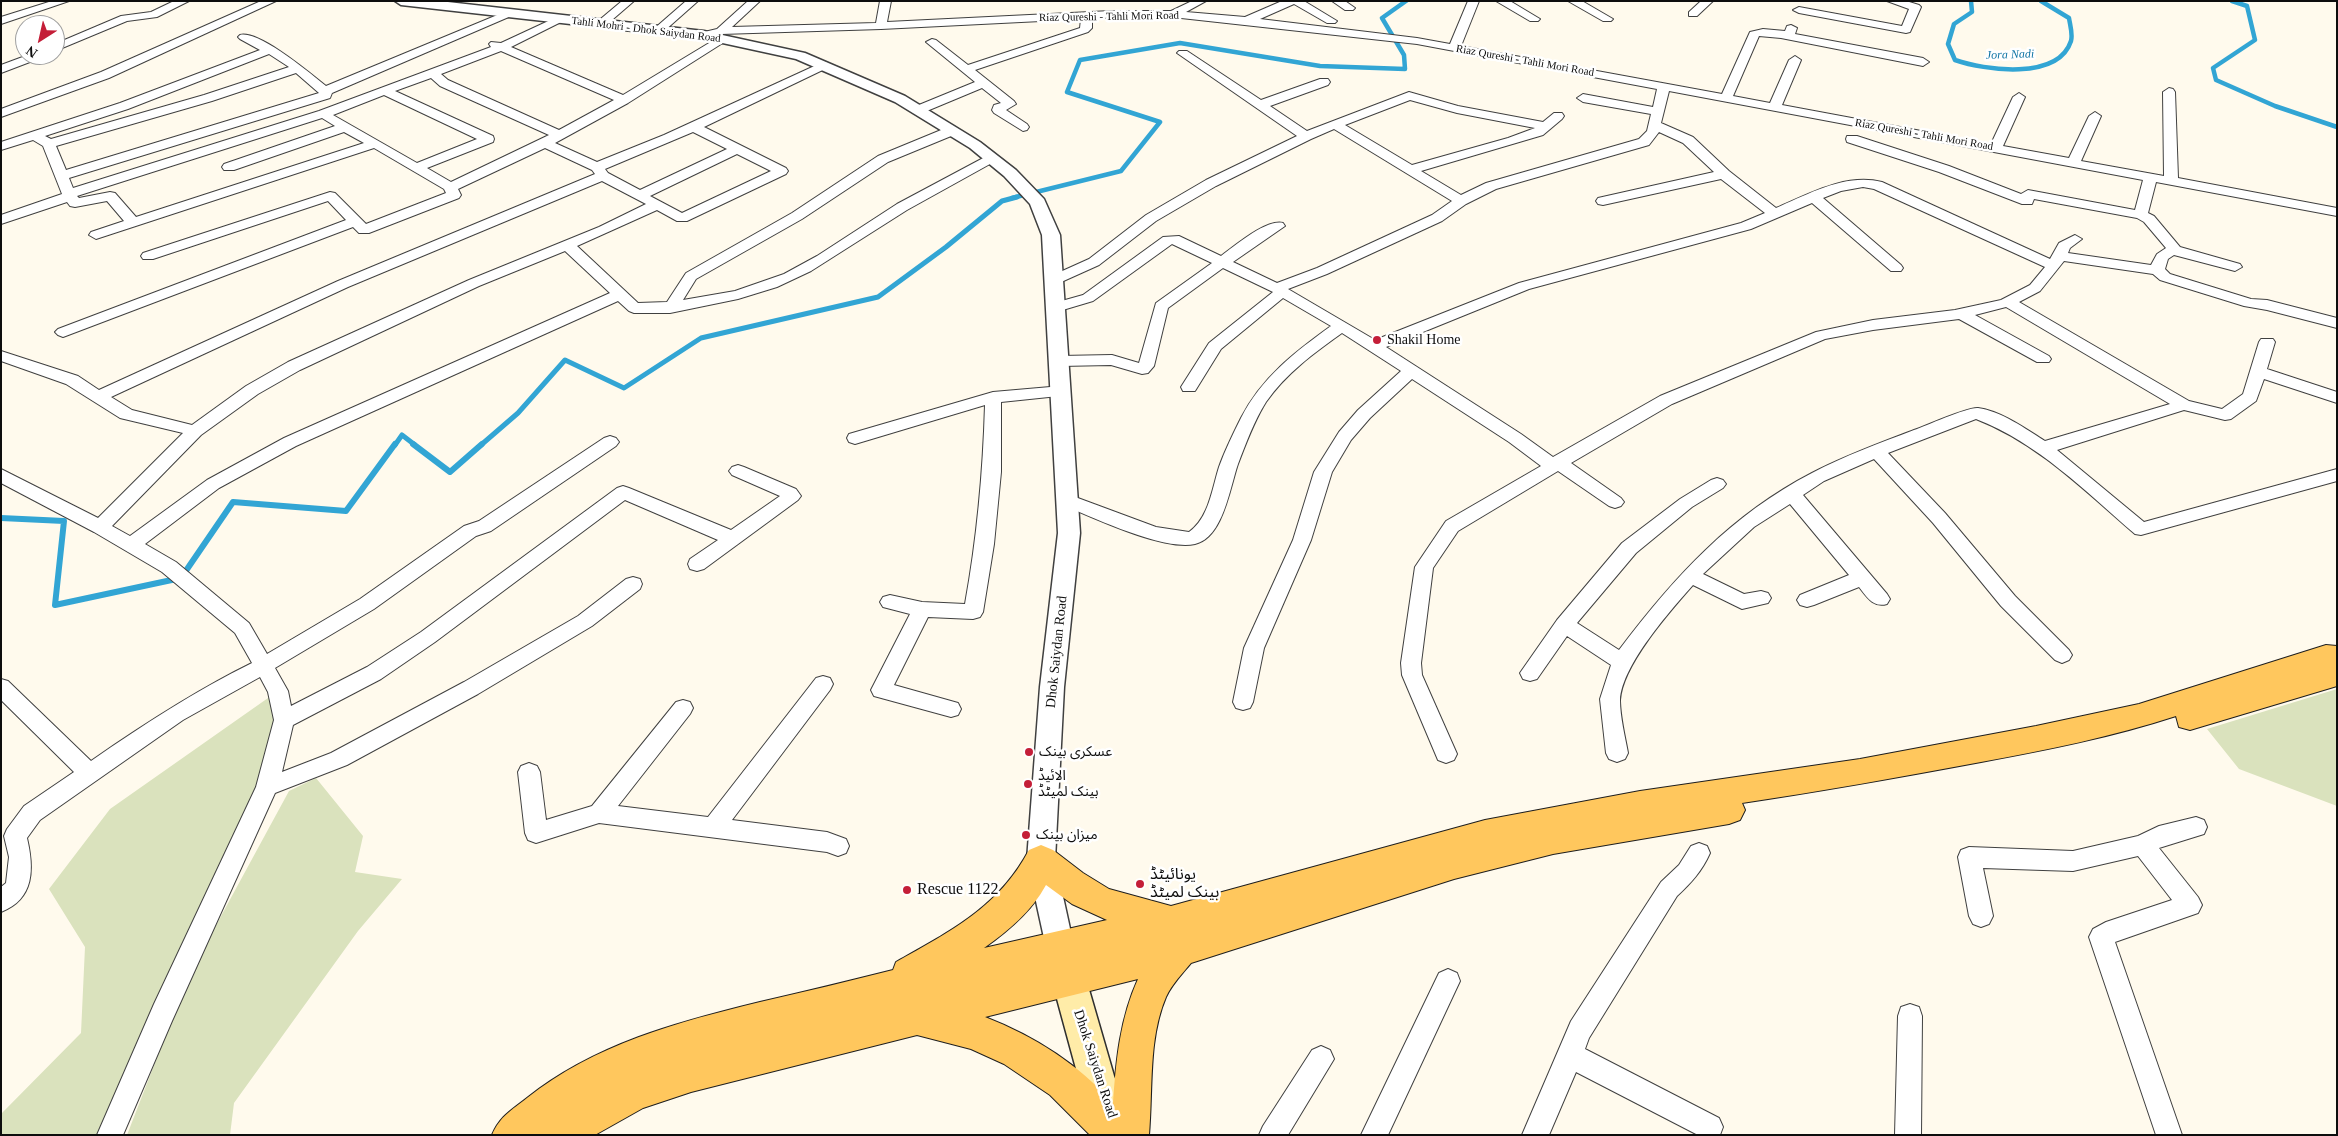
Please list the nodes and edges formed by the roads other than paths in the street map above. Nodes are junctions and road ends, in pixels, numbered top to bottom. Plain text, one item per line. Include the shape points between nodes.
1 (64, 1) edge
2 (184, 1) edge
3 (271, 1) edge
4 (401, 1) edge
5 (629, 1) edge
6 (693, 1) edge
7 (755, 1) edge
8 (886, 1) edge
9 (1109, 1) edge
10 (1201, 1) edge
11 (1294, 1) edge
12 (1337, 1) edge
13 (1474, 1) edge
14 (1501, 1) edge
15 (1573, 1) edge
16 (1686, 1) edge
17 (1892, 1) edge
18 (1801, 6) edge
19 (1349, 8) dead end
20 (1700, 8) edge
21 (507, 14) junction
22 (1111, 14) junction
23 (1172, 14) junction
24 (1087, 15) junction
25 (1534, 19) dead end
26 (1607, 19) dead end
27 (557, 20) junction
28 (1, 21) edge
29 (1247, 21) junction
30 (1331, 21) dead end
31 (600, 24) junction
32 (881, 26) junction
33 (658, 30) junction
34 (466, 31) junction
35 (1349, 34) joint
36 (722, 35) junction
37 (1784, 35) junction
38 (244, 37) dead end
39 (932, 42) dead end
40 (65, 44) edge
41 (501, 47) junction
42 (1454, 48) junction
43 (268, 50) junction
44 (1183, 52) dead end
45 (1795, 60) dead end
46 (1923, 62) dead end
47 (15, 64) edge
48 (825, 66) junction
49 (298, 68) junction
50 (1, 69) edge
51 (966, 69) junction
52 (433, 73) junction
53 (1324, 82) dead end
54 (984, 83) junction
55 (1664, 86) junction
56 (325, 91) junction
57 (385, 91) junction
58 (2169, 92) dead end
59 (2019, 97) dead end
60 (1583, 98) dead end
61 (1726, 98) junction
62 (624, 100) junction
63 (1015, 102) joint
64 (1260, 105) junction
65 (1774, 108) junction
66 (918, 110) junction
67 (1, 113) edge
68 (323, 114) junction
69 (1558, 116) dead end
70 (2095, 116) dead end
71 (1657, 119) junction
72 (1336, 125) junction
73 (1544, 126) junction
74 (345, 127) junction
75 (694, 127) junction
76 (1023, 127) dead end
77 (1881, 127) junction
78 (951, 131) junction
79 (29, 132) junction
80 (559, 135) junction
81 (1306, 136) junction
82 (1852, 139) dead end
83 (545, 143) junction
84 (49, 144) junction
85 (374, 144) junction
86 (1, 146) edge
87 (1878, 147) junction
88 (738, 148) junction
89 (1996, 148) junction
90 (992, 159) junction
91 (2074, 162) junction
92 (229, 167) dead end
93 (415, 168) junction
94 (1410, 170) junction
95 (600, 172) junction
96 (1010, 172) joint
97 (1724, 174) junction
98 (62, 176) junction
99 (2151, 176) junction
100 (2171, 180) junction
101 (450, 188) junction
102 (70, 195) junction
103 (639, 196) junction
104 (1813, 197) junction
105 (1461, 201) junction
106 (1603, 201) dead end
107 (656, 205) junction
108 (2337, 212) edge
109 (1774, 213) junction
110 (2141, 215) junction
111 (1, 220) edge
112 (355, 221) junction
113 (132, 223) junction
114 (1278, 226) dead end
115 (96, 235) dead end
116 (2075, 239) dead end
117 (567, 245) junction
118 (2174, 250) junction
119 (148, 256) dead end
120 (2056, 261) junction
121 (1222, 262) junction
122 (2236, 267) dead end
123 (1896, 268) dead end
124 (2157, 270) junction
125 (1054, 280) junction
126 (1279, 290) junction
127 (620, 294) junction
128 (2008, 302) junction
129 (1056, 307) junction
130 (670, 308) junction
131 (1962, 314) junction
132 (2337, 323) edge
133 (1342, 326) junction
134 (63, 332) dead end
135 (2267, 342) dead end
136 (1373, 347) junction
137 (1, 356) edge
138 (2044, 359) dead end
139 (1060, 361) junction
140 (2258, 370) junction
141 (1410, 372) junction
142 (1189, 387) dead end
143 (1062, 391) junction
144 (97, 397) junction
145 (993, 397) junction
146 (2337, 398) edge
147 (2184, 405) junction
148 (195, 431) junction
149 (855, 438) dead end
150 (610, 442) dead end
151 (2043, 448) junction
152 (1876, 451) junction
153 (1554, 464) junction
154 (738, 471) dead end
155 (1, 475) edge
156 (2337, 475) edge
157 (1717, 484) dead end
158 (1791, 493) junction
159 (1067, 500) junction
160 (1615, 502) dead end
161 (100, 527) junction
162 (732, 538) junction
163 (132, 545) junction
164 (697, 564) dead end
165 (1690, 575) junction
166 (1862, 578) junction
167 (633, 584) dead end
168 (1761, 598) dead end
169 (1880, 599) dead end
170 (1807, 600) dead end
171 (890, 602) dead end
172 (922, 609) junction
173 (1564, 625) junction
174 (2062, 655) dead end
175 (2337, 657) edge
176 (1622, 662) junction
177 (263, 666) junction
178 (1530, 673) dead end
179 (2337, 674) edge
180 (823, 684) dead end
181 (1, 687) edge
182 (1243, 702) dead end
183 (683, 708) dead end
184 (951, 709) dead end
185 (284, 720) junction
186 (1617, 753) dead end
187 (1446, 754) dead end
188 (529, 772) dead end
189 (90, 773) junction
190 (268, 787) junction
191 (599, 813) junction
192 (714, 827) junction
193 (2196, 827) dead end
194 (2143, 844) junction
195 (838, 846) dead end
196 (1699, 853) dead end
197 (1041, 860) junction
198 (1, 901) edge
199 (1981, 916) dead end
200 (1178, 935) junction
201 (1064, 962) junction
202 (1448, 981) dead end
203 (882, 990) junction
204 (914, 1016) junction
205 (1910, 1016) dead end
206 (1569, 1055) junction
207 (1321, 1059) dead end
208 (1710, 1127) dead end
209 (110, 1135) edge
210 (511, 1135) edge
211 (559, 1135) edge
212 (1113, 1135) edge
213 (1119, 1135) edge
214 (1130, 1135) edge
215 (1272, 1135) edge
216 (1374, 1135) edge
217 (1534, 1135) edge
218 (1908, 1135) edge
219 (2168, 1135) edge

1 - 28 street
2 - 40 street via 153,15 125,18
3 - 67 street via 105,75
4 - 21 street, Tahli Mohri - Dhok Saiydan Road
5 - 31 street
6 - 33 street
7 - 36 street
8 - 32 street
9 - 22 street
10 - 23 street
11 - 29 street
11 - 30 street
12 - 19 street
13 - 42 street
14 - 25 street
15 - 26 street
16 - 20 street
17 - 18 street via 1915,7 1906,30
18 - 37 street via 1790,33
21 - 27 street, Tahli Mohri - Dhok Saiydan Road
21 - 34 street
22 - 23 street, Riaz Qureshi - Tahli Mori Road
22 - 24 street, Riaz Qureshi - Tahli Mori Road
23 - 29 street, Riaz Qureshi - Tahli Mori Road
24 - 32 street, Riaz Qureshi - Tahli Mori Road via 1038,14
24 - 51 street via 1084,30
27 - 31 street, Tahli Mohri - Dhok Saiydan Road
27 - 41 street
29 - 35 street, Riaz Qureshi - Tahli Mori Road
31 - 33 street, Tahli Mohri - Dhok Saiydan Road
32 - 36 street, Riaz Qureshi - Tahli Mori Road
33 - 36 street, Tahli Mohri - Dhok Saiydan Road
34 - 41 street
34 - 56 street
35 - 42 street, Riaz Qureshi - Tahli Mori Road
36 - 48 street, Tahli Mohri - Dhok Saiydan Road
36 - 62 street
37 - 46 street
37 - 61 street via 1754,34
38 - 43 street
39 - 51 street
41 - 52 street
41 - 62 street
42 - 55 street, Riaz Qureshi - Tahli Mori Road
43 - 49 street
43 - 79 street via 124,106
44 - 64 street
45 - 65 street
47 - 50 street
48 - 66 street, Tahli Mohri - Dhok Saiydan Road
48 - 75 street
49 - 56 street
49 - 84 street
51 - 54 street
52 - 57 street
52 - 80 street via 444,83
53 - 64 street
54 - 63 street
54 - 66 street
55 - 61 street, Riaz Qureshi - Tahli Mori Road
55 - 71 street
56 - 98 street via 326,95
57 - 68 street
57 - 93 street via 488,139
58 - 100 street
59 - 89 street
60 - 71 street
61 - 65 street, Riaz Qureshi - Tahli Mori Road
62 - 80 street
63 - 76 street via 998,110
64 - 81 street
65 - 77 street, Riaz Qureshi - Tahli Mori Road
66 - 78 street, Tahli Mohri - Dhok Saiydan Road
68 - 74 street
68 - 102 street
69 - 73 street
70 - 91 street
71 - 97 street via 1688,140
71 - 105 street via 1654,132 1644,142 1492,186
72 - 73 street via 1409,96
72 - 81 street
72 - 94 street
73 - 94 street via 1538,132 1513,141
74 - 85 street
74 - 92 street
75 - 88 street
75 - 95 street
77 - 87 street
77 - 89 street, Riaz Qureshi - Tahli Mori Road
78 - 90 street, Tahli Mohri - Dhok Saiydan Road
78 - 130 street via 883,159 797,216 691,276
79 - 84 street
79 - 86 street
80 - 83 street
81 - 125 street via 1211,183 1151,218 1094,262
82 - 87 street
83 - 95 street
83 - 101 street
84 - 98 street
85 - 93 street
85 - 113 street
87 - 110 street via 2027,201 2028,194
88 - 103 street
88 - 107 street via 781,171 686,218
89 - 91 street, Riaz Qureshi - Tahli Mori Road
90 - 96 street, Tahli Mohri - Dhok Saiydan Road
90 - 130 street via 902,207 796,274 718,299
91 - 99 street, Riaz Qureshi - Tahli Mori Road
93 - 101 street
94 - 105 street
95 - 103 street
95 - 144 street via 343,284
96 - 125 street, Dhok Saiydan Road via 1038,202 1051,235
97 - 106 street
97 - 109 street
98 - 102 street
99 - 100 street, Riaz Qureshi - Tahli Mori Road
99 - 110 street
100 - 108 street, Riaz Qureshi - Tahli Mori Road
101 - 112 street via 454,194 364,230
102 - 111 street
102 - 113 street via 75,203 110,196
103 - 107 street
104 - 109 street
104 - 120 street via 1838,187 1877,184
104 - 123 street
105 - 126 street via 1437,218
107 - 117 street
109 - 136 street via 1746,226 1524,286
110 - 118 street via 2149,219
112 - 119 street via 330,196
112 - 134 street
113 - 115 street
114 - 121 street
116 - 120 street via 2064,246
117 - 127 street
117 - 148 street via 474,283 294,366 252,390
118 - 122 street
118 - 124 street via 2166,252
120 - 124 street
120 - 128 street via 2035,288
121 - 126 street
121 - 129 street via 1171,239 1088,298
121 - 139 street via 1161,306 1146,366 1142,369 1112,360
124 - 132 street via 2165,277 2224,296
125 - 129 street, Dhok Saiydan Road
126 - 133 street
126 - 142 street via 1215,346
127 - 130 street via 634,308
127 - 163 street via 290,442 214,484
128 - 131 street
128 - 147 street
129 - 139 street, Dhok Saiydan Road
131 - 138 street
131 - 153 street via 1821,335 1666,400
133 - 136 street
133 - 159 street via 1284,371 1262,395 1230,460 1214,512 1205,529 1193,539 1157,534
135 - 140 street
136 - 141 street
137 - 144 street via 72,380
139 - 143 street, Dhok Saiydan Road
140 - 146 street
140 - 147 street via 2250,398 2224,415
141 - 153 street
141 - 182 street via 1364,414 1345,436 1323,472 1302,540 1254,648
143 - 145 street
143 - 159 street, Dhok Saiydan Road
144 - 148 street via 126,414
145 - 149 street
145 - 172 street via 992,472 976,605 973,612 964,613
147 - 151 street
148 - 161 street
150 - 177 street via 485,526 470,531 367,604
151 - 152 street via 1976,413
151 - 156 street via 2141,529
152 - 158 street
152 - 174 street via 1939,518 2008,601
153 - 160 street
153 - 187 street via 1452,526 1424,567 1412,674
154 - 162 street via 792,496
155 - 161 street
157 - 173 street via 1686,503 1629,548
158 - 165 street via 1748,522
158 - 166 street
159 - 197 street, Dhok Saiydan Road via 1069,533 1052,687
161 - 163 street
162 - 164 street
162 - 185 street via 623,492 428,638 374,673
163 - 177 street via 169,566 242,628
165 - 168 street via 1742,602
165 - 176 street
166 - 169 street
166 - 170 street
167 - 190 street via 585,622 471,688 339,759
171 - 172 street
172 - 184 street via 881,690
173 - 176 street
173 - 178 street
175 - 200 main road via 2326,656 2139,716 2036,740 1860,772 1640,805 1485,834
176 - 186 street via 1610,699
177 - 185 street via 278,691
177 - 189 street via 221,686
179 - 200 main road via 2242,704 2115,738 1823,795 1553,840 1454,864 1246,931
180 - 192 street
181 - 189 street
183 - 191 street
185 - 190 street
188 - 191 street via 536,833
189 - 198 street via 32,814 16,836 20,857 17,888
190 - 209 street
191 - 192 street
192 - 195 street
193 - 194 street via 2159,836
194 - 199 street via 2073,862 1969,857
194 - 219 street via 2190,905 2101,937
196 - 206 street via 1687,872 1669,889 1580,1030
197 - 200 main road via 1078,889 1110,907
197 - 201 street, Dhok Saiydan Road
197 - 203 main road via 1023,893 997,919
200 - 201 main road
200 - 214 main road via 1141,1018
201 - 203 main road
201 - 204 main road
201 - 213 main road, Dhok Saiydan Road via 1096,1076
202 - 216 street
203 - 210 main road via 688,1038 634,1057 596,1074 555,1100
204 - 211 main road via 690,1073 636,1092
204 - 212 main road via 1002,1042 1068,1086
205 - 218 street
206 - 208 street
206 - 217 street
207 - 215 street

